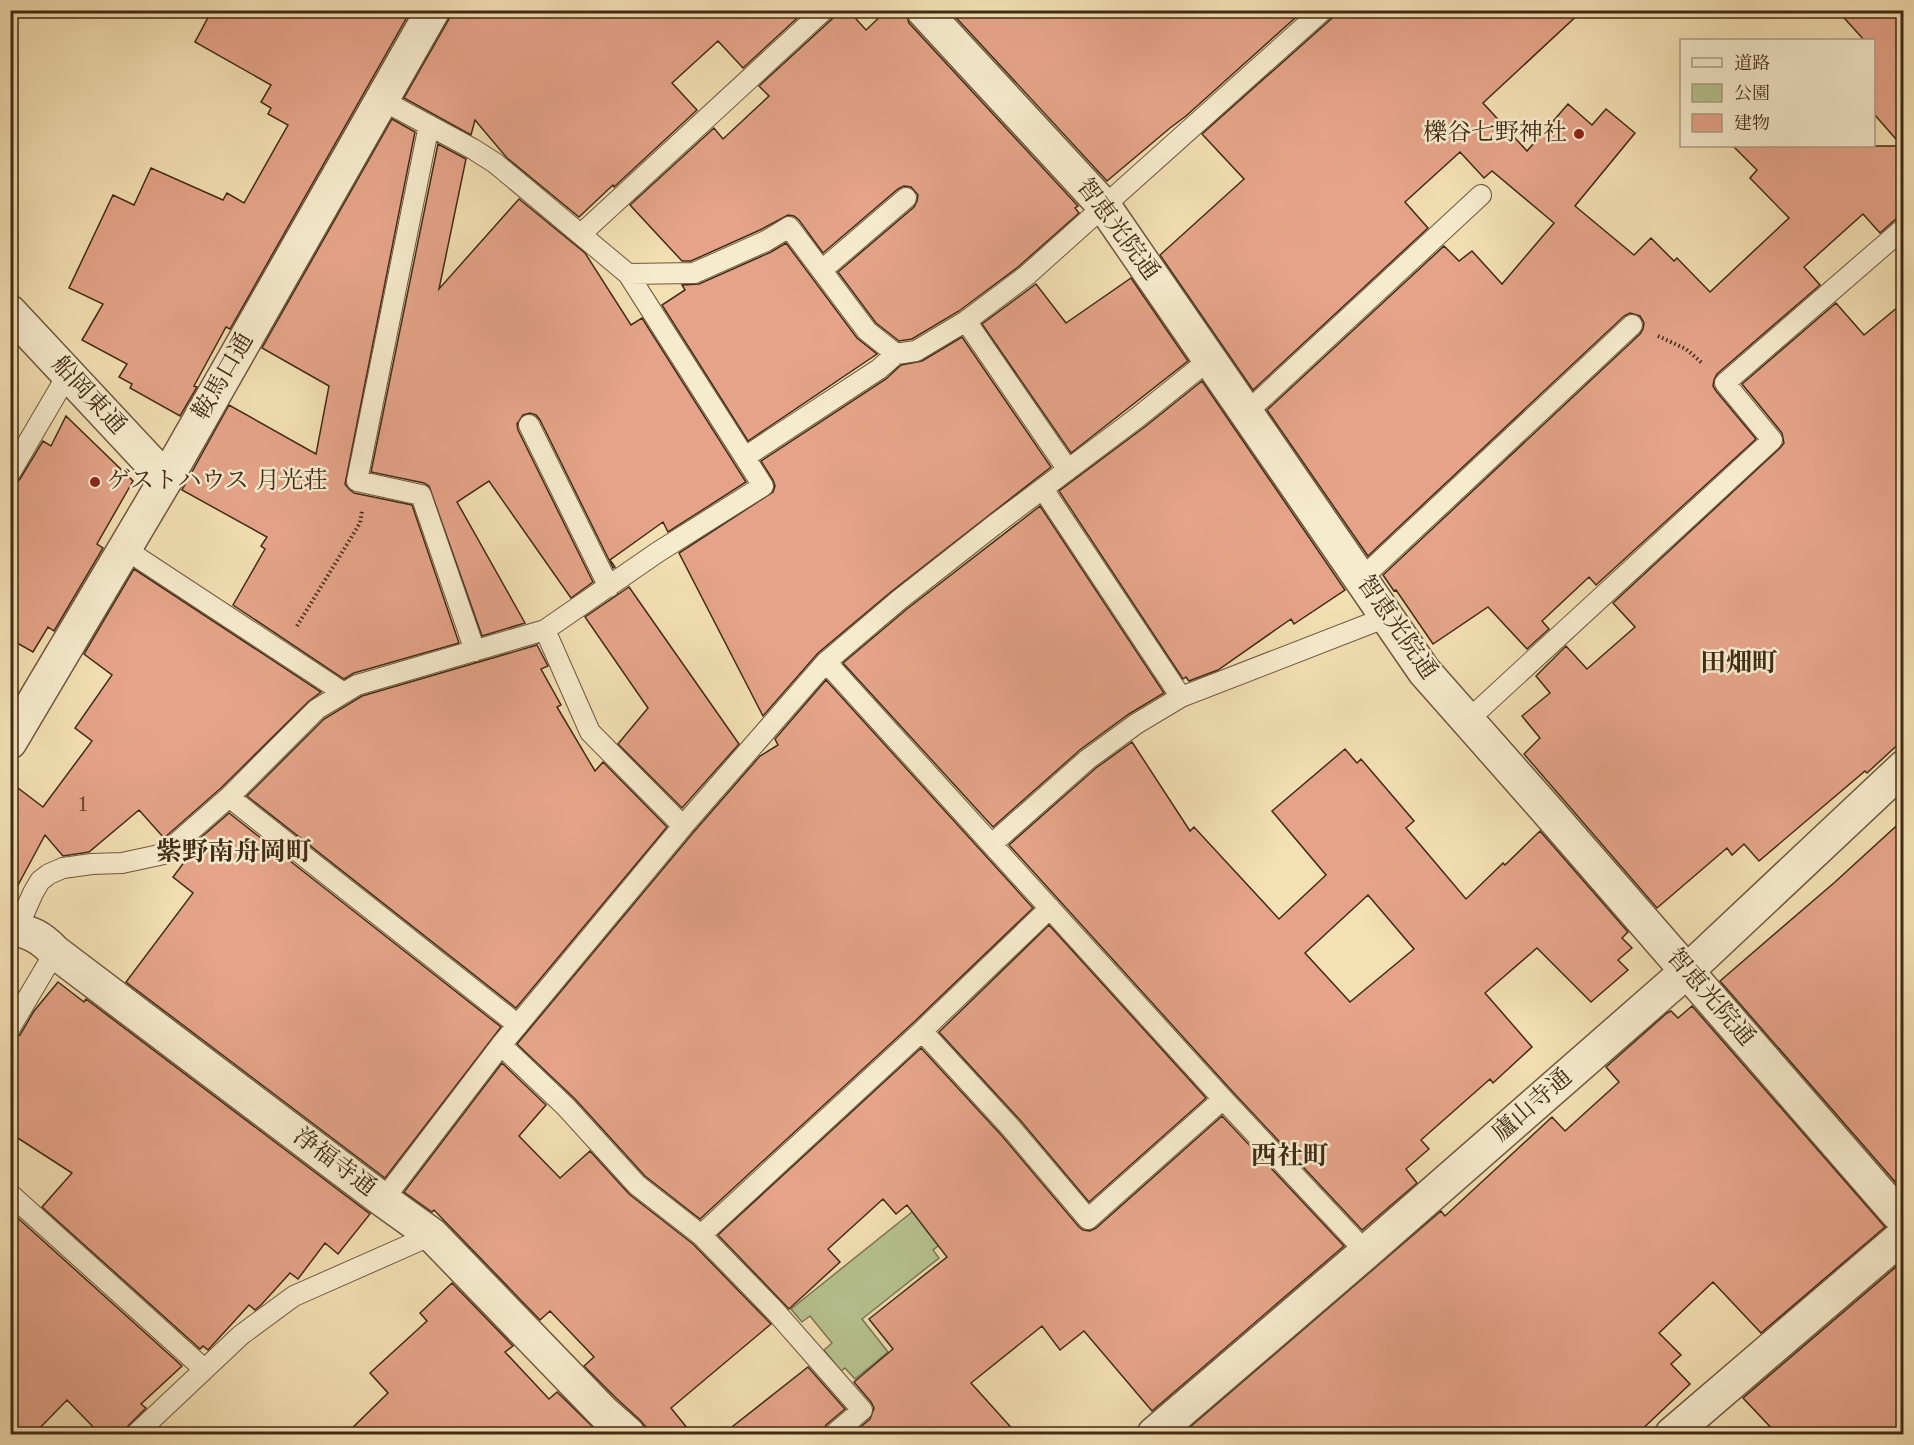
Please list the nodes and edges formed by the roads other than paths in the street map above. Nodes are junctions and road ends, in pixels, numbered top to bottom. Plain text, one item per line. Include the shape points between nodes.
1 (433, 10) edge
2 (824, 10) edge
3 (923, 10) edge
4 (1323, 10) edge
5 (382, 100) junction
6 (429, 125) junction
7 (1481, 195) dead end
8 (906, 198) dead end
9 (1104, 206) junction
10 (1904, 228) edge
11 (581, 234) junction
12 (822, 270) junction
13 (627, 274) junction
14 (10, 312) edge
15 (966, 321) junction
16 (1632, 325) road end
17 (896, 354) junction
18 (1209, 359) junction
19 (68, 374) junction
20 (1246, 413) junction
21 (529, 424) dead end
22 (745, 457) junction
23 (1068, 470) junction
24 (10, 473) edge
25 (166, 480) junction
26 (1043, 489) junction
27 (124, 549) junction
28 (1361, 579) junction
29 (609, 586) junction
30 (1387, 617) junction
31 (546, 630) junction
32 (475, 651) junction
33 (826, 662) junction
34 (344, 693) junction
35 (1181, 697) junction
36 (1480, 709) dead end
37 (14, 729) edge
38 (1904, 767) edge
39 (229, 797) junction
40 (683, 826) junction
41 (992, 844) junction
42 (1050, 908) junction
43 (14, 928) edge
44 (56, 952) junction
45 (1687, 971) junction
46 (518, 1025) junction
47 (10, 1028) edge
48 (922, 1031) junction
49 (501, 1045) junction
50 (1223, 1099) junction
51 (10, 1194) edge
52 (383, 1200) junction
53 (1904, 1218) edge
54 (432, 1235) junction
55 (702, 1235) junction
56 (1904, 1235) edge
57 (1366, 1252) junction
58 (204, 1369) junction
59 (136, 1434) edge
60 (628, 1434) edge
61 (834, 1434) edge
62 (1154, 1434) edge
63 (1672, 1434) edge

1 - 5 street, 鞍馬口通
2 - 11 lane
3 - 9 street, 智恵光院通
4 - 9 lane
5 - 6 lane
5 - 25 street, 鞍馬口通
6 - 11 lane via 495,163
6 - 32 lane via 357,481 421,495
7 - 20 lane
8 - 12 lane
9 - 15 lane via 1026,276
9 - 18 street, 智恵光院通
10 - 36 lane via 1725,383 1772,440
11 - 13 lane
12 - 13 lane via 789,228 694,273
12 - 17 lane via 867,331
13 - 22 lane
14 - 19 street, 船岡東通
15 - 17 lane via 916,351
15 - 23 lane
16 - 28 lane
17 - 22 lane
18 - 20 street, 智恵光院通
18 - 23 lane
19 - 24 lane
19 - 25 street, 船岡東通
20 - 28 street, 智恵光院通
21 - 29 lane
22 - 29 lane via 763,486
23 - 26 lane
25 - 27 street, 鞍馬口通
26 - 33 lane
26 - 35 lane
27 - 34 lane
27 - 37 street, 鞍馬口通
28 - 30 street, 智恵光院通
29 - 31 lane
30 - 35 lane
30 - 45 street, 智恵光院通 via 1424,671
31 - 32 lane
31 - 40 lane via 590,732
32 - 34 lane via 357,685
33 - 40 lane
33 - 41 lane
34 - 39 lane via 318,710
35 - 41 lane via 1088,759
38 - 45 street, 廬山寺通
39 - 43 lane via 164,854 122,863 63,868 49,874 40,881
39 - 46 lane
40 - 46 lane
41 - 42 lane
42 - 48 lane
42 - 50 lane
43 - 44 street, 浄福寺通 via 44,940
44 - 47 lane
44 - 52 street, 浄福寺通
45 - 53 street, 智恵光院通
45 - 57 street, 廬山寺通
46 - 49 lane
48 - 50 lane via 1088,1219
48 - 55 lane
49 - 52 lane
49 - 55 lane via 566,1107 637,1185
50 - 57 lane
51 - 58 lane
52 - 54 street, 浄福寺通
54 - 58 lane via 294,1296 262,1318
54 - 60 street, 浄福寺通
55 - 61 lane via 862,1410
56 - 63 street
57 - 62 street, 廬山寺通
58 - 59 lane

